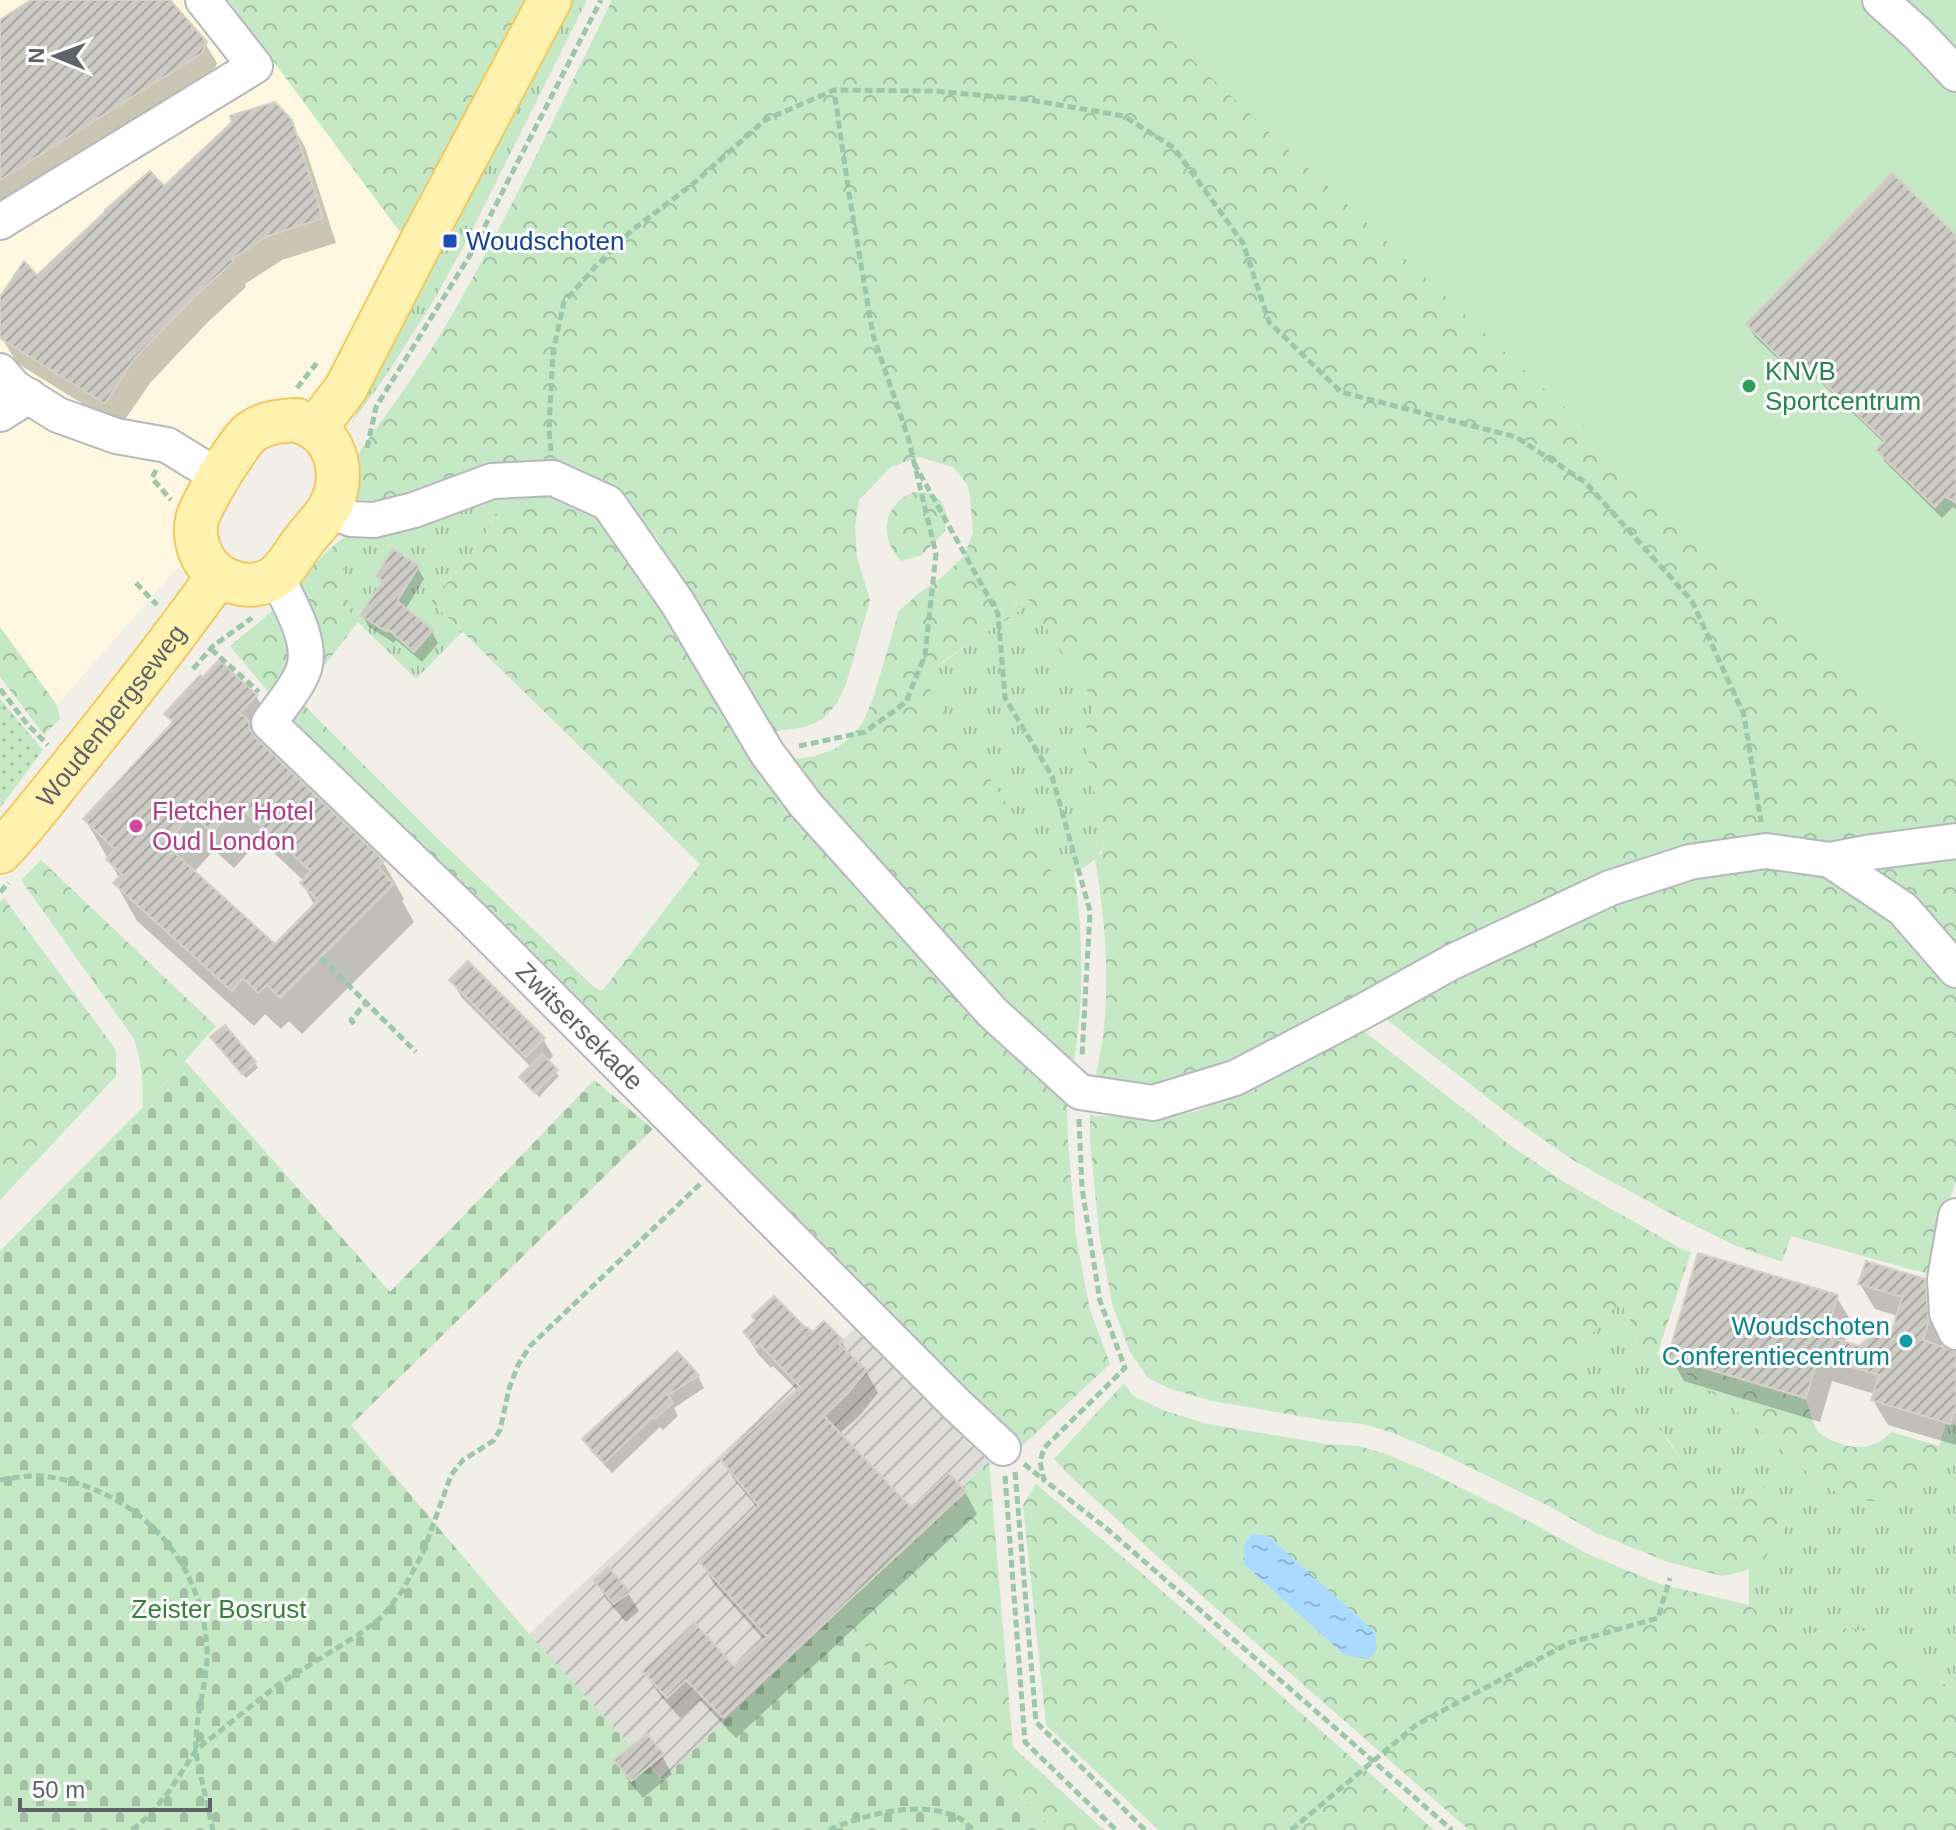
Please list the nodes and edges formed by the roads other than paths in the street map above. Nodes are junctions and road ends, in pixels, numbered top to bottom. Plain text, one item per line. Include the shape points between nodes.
1 (203, 0) edge
2 (550, 0) edge
3 (1880, 0) edge
4 (1956, 74) edge
5 (0, 222) edge
6 (0, 371) edge
7 (29, 396) junction
8 (0, 414) edge
9 (315, 429) junction
10 (219, 477) junction
11 (328, 509) junction
12 (218, 576) junction
13 (281, 585) junction
14 (1956, 841) edge
15 (0, 852) edge
16 (1830, 860) junction
17 (1956, 970) edge
18 (1956, 1216) edge
19 (1956, 1332) edge
20 (1008, 1452) road end

1 - 5 street via 255,66
2 - 9 main road via 346,388
3 - 4 street
6 - 7 street
7 - 8 street
7 - 10 street via 58,415 116,436 167,445
9 - 10 main road via 297,420 261,426 247,434
9 - 11 main road via 336,456 335,493
10 - 12 main road via 195,523 203,558
11 - 13 main road
11 - 16 street via 351,519 374,520 492,481 553,478 608,503 677,602 767,753 806,805 993,1013 1080,1092 1153,1103 1235,1078 1452,962 1610,888 1690,862 1766,851
12 - 13 main road via 243,584
12 - 15 main road, Woudenbergseweg
13 - 20 street, Zwitsersekade via 299,619 303,674 269,723
14 - 16 street
16 - 17 street via 1903,909
18 - 19 street via 1945,1279 1947,1313

